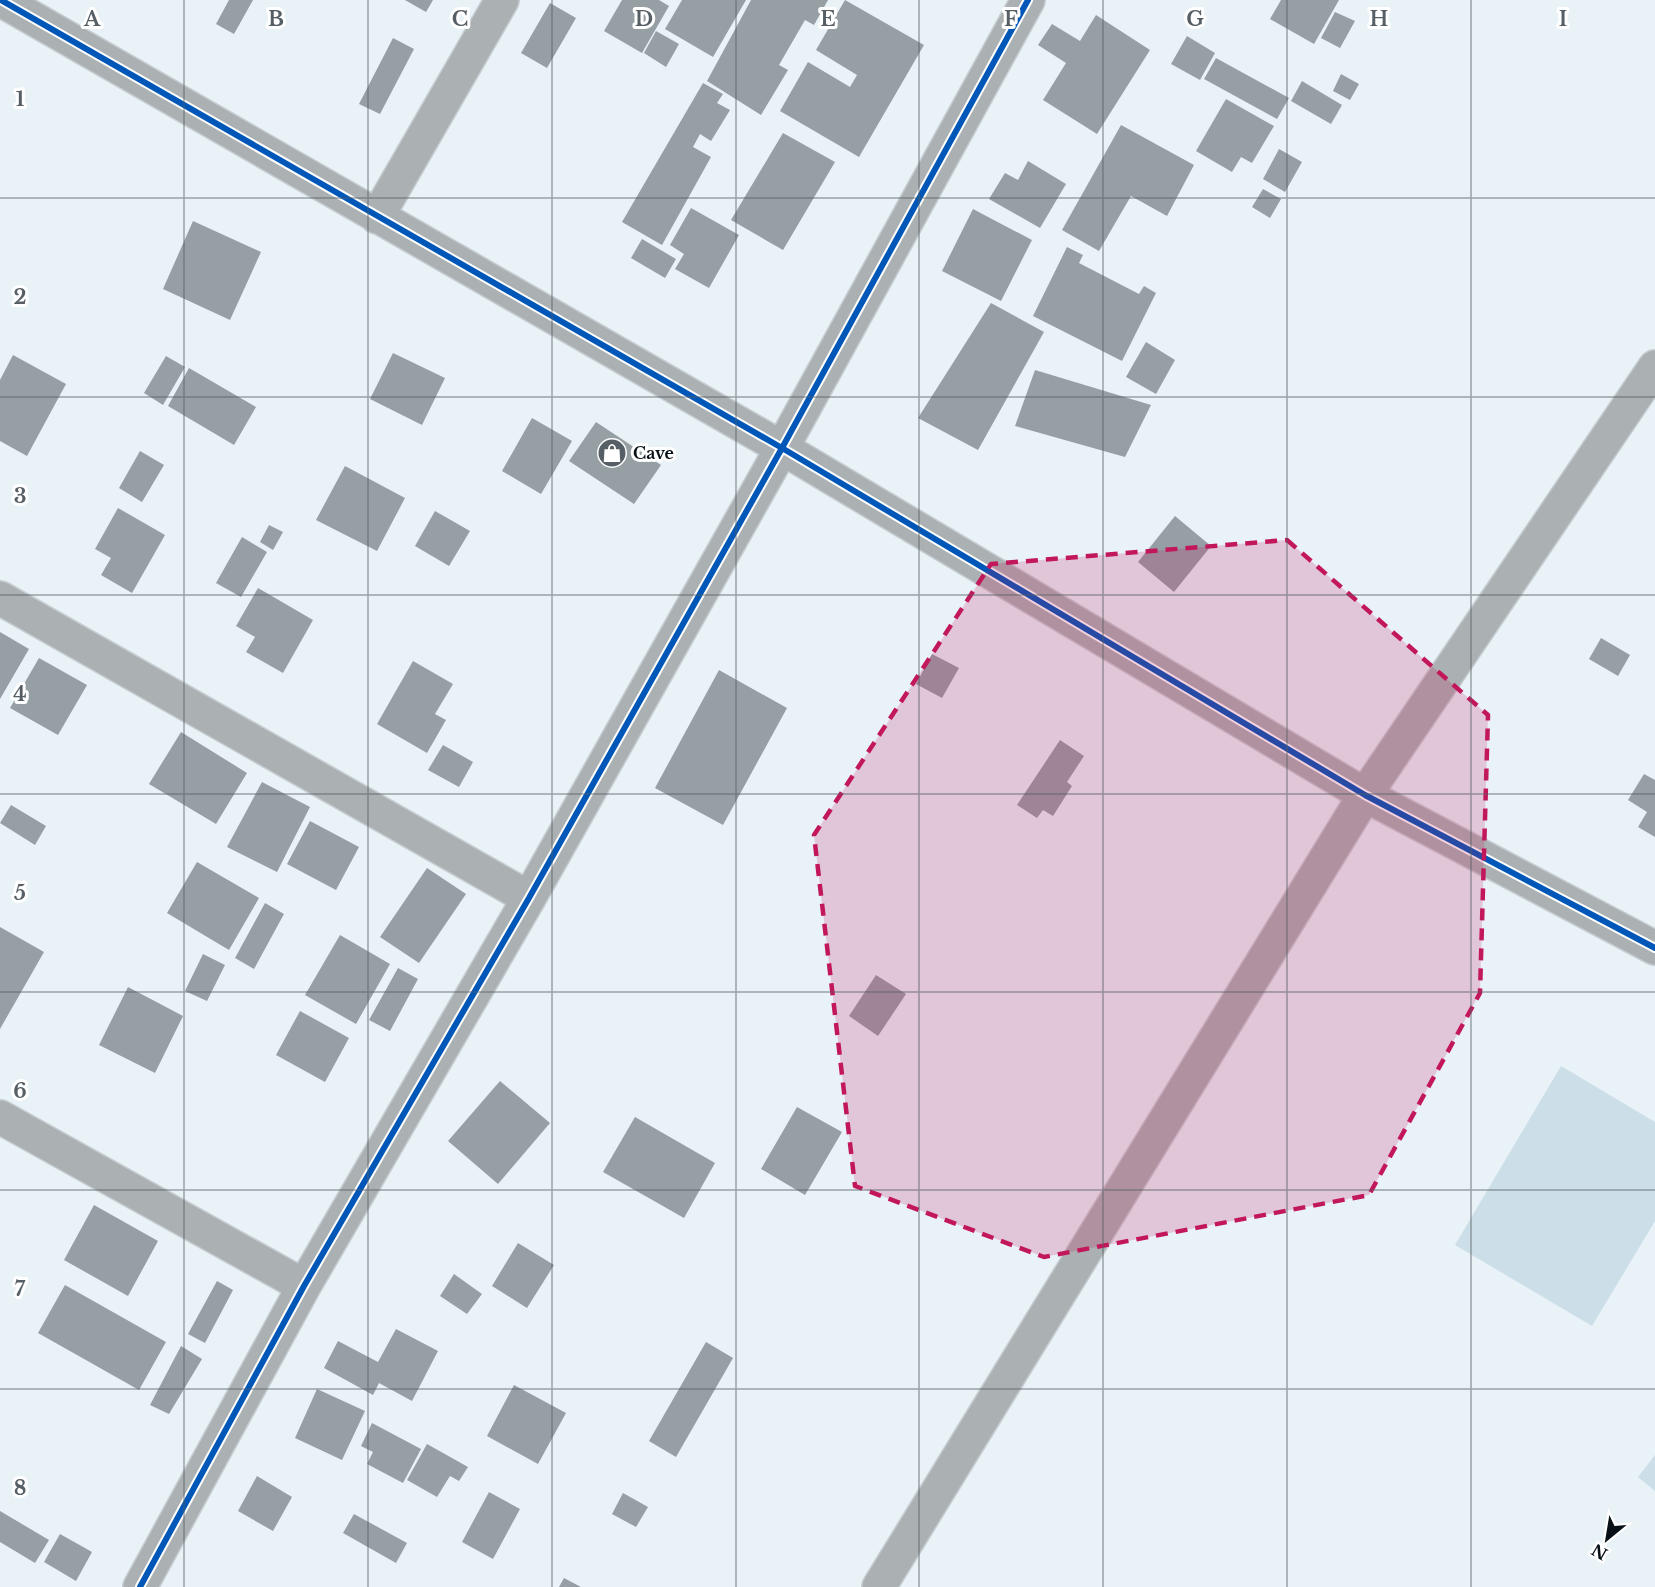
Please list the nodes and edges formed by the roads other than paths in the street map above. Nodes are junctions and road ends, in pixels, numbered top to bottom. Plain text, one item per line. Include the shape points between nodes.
1 (1, 0) edge
2 (502, 0) edge
3 (1028, 0) edge
4 (377, 217) junction
5 (1655, 367) edge
6 (782, 448) junction
7 (0, 598) edge
8 (1365, 795) junction
9 (529, 898) junction
10 (1655, 948) edge
11 (0, 1117) edge
12 (304, 1286) junction
13 (140, 1587) edge
14 (879, 1587) edge

1 - 4 street
2 - 4 street
3 - 6 street
4 - 6 street
5 - 8 street
6 - 8 street
6 - 9 street
7 - 9 street
8 - 10 street
8 - 14 street
9 - 12 street
11 - 12 street
12 - 13 street

